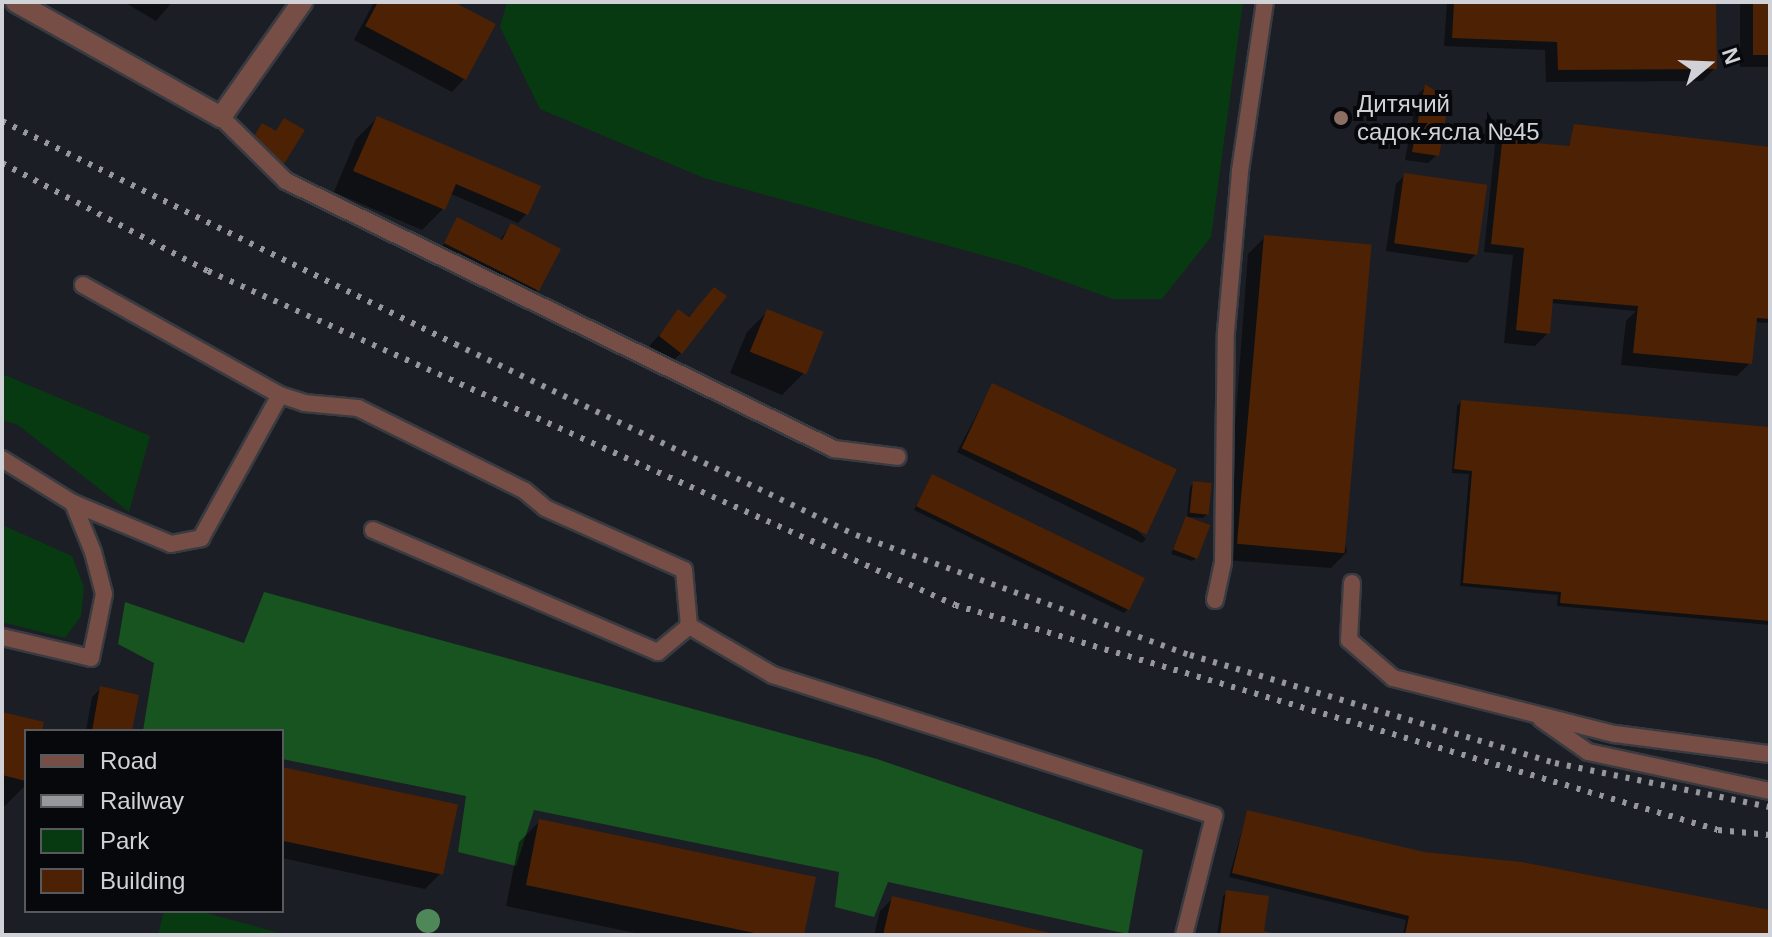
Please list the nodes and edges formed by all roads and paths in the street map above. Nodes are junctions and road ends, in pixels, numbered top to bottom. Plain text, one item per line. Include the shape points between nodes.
1 (16, 2) edge
2 (302, 2) edge
3 (1265, 2) edge
4 (221, 117) junction
5 (83, 285) dead end
6 (280, 395) junction
7 (898, 457) dead end
8 (2, 459) edge
9 (73, 503) junction
10 (373, 530) dead end
11 (1352, 583) dead end
12 (1215, 600) dead end
13 (689, 626) junction
14 (2, 637) edge
15 (1530, 712) junction
16 (1770, 754) edge
17 (1770, 791) edge
18 (1184, 935) edge

1 - 4 street
2 - 4 street
3 - 12 lane via 1240,171 1226,332 1223,563
4 - 7 lane via 286,181 834,449
5 - 6 lane
6 - 9 lane via 201,538 171,544
6 - 13 lane via 358,408 525,491 545,508 684,570
8 - 9 lane
9 - 14 lane via 104,594 91,658
10 - 13 lane via 658,652
11 - 15 lane via 1349,640 1393,678
13 - 18 lane via 773,675 1214,816
15 - 16 lane via 1615,734
15 - 17 lane via 1588,752

